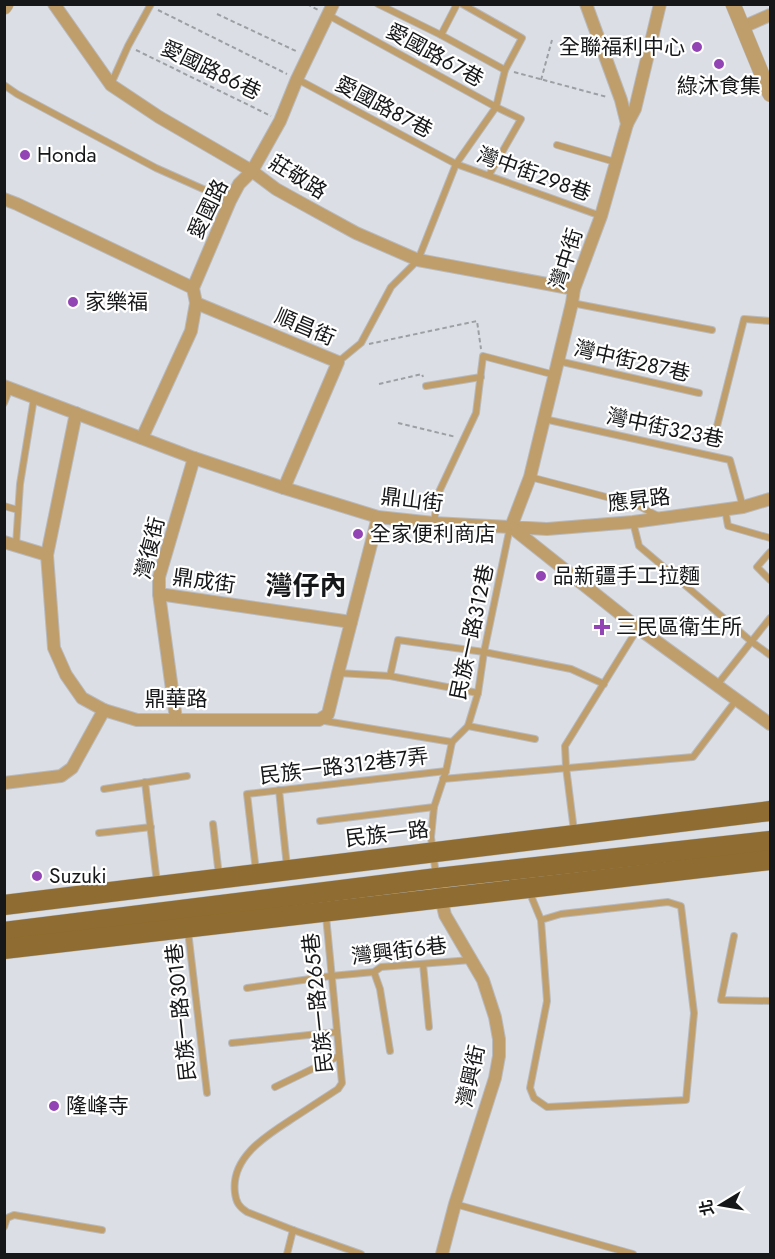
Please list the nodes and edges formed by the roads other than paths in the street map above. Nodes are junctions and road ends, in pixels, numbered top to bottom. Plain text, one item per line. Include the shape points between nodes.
1 (54, 4) edge
2 (378, 4) edge
3 (457, 4) edge
4 (462, 4) edge
5 (586, 4) edge
6 (660, 4) edge
7 (734, 4) edge
8 (151, 5) edge
9 (330, 9) edge
10 (771, 15) edge
11 (743, 27) junction
12 (441, 35) junction
13 (505, 70) junction
14 (297, 79) junction
15 (4, 85) edge
16 (111, 85) junction
17 (771, 94) edge
18 (496, 107) junction
19 (627, 124) junction
20 (557, 145) dead end
21 (615, 162) junction
22 (456, 164) junction
23 (252, 171) junction
24 (489, 175) junction
25 (4, 199) edge
26 (230, 201) junction
27 (600, 216) junction
28 (418, 261) junction
29 (193, 288) junction
30 (574, 289) junction
31 (196, 303) junction
32 (572, 303) junction
33 (771, 321) edge
34 (712, 330) dead end
35 (558, 361) junction
36 (338, 362) junction
37 (555, 375) junction
38 (481, 376) junction
39 (426, 386) road end
40 (7, 387) edge
41 (699, 393) dead end
42 (34, 398) junction
43 (4, 403) edge
44 (76, 413) junction
45 (544, 419) junction
46 (716, 430) dead end
47 (142, 438) junction
48 (194, 458) junction
49 (530, 477) junction
50 (284, 488) junction
51 (771, 500) edge
52 (4, 507) edge
53 (743, 507) junction
54 (725, 509) junction
55 (18, 510) junction
56 (378, 517) junction
57 (662, 518) junction
58 (633, 522) junction
59 (434, 523) junction
60 (511, 527) junction
61 (771, 538) edge
62 (10, 544) edge
63 (771, 552) edge
64 (47, 555) junction
65 (771, 580) edge
66 (159, 594) junction
67 (771, 618) edge
68 (351, 622) junction
69 (638, 628) junction
70 (752, 642) junction
71 (484, 652) junction
72 (771, 655) edge
73 (338, 673) junction
74 (390, 676) junction
75 (604, 684) junction
76 (717, 685) junction
77 (478, 693) junction
78 (737, 699) junction
79 (104, 710) junction
80 (176, 719) junction
81 (318, 720) junction
82 (771, 724) edge
83 (468, 726) junction
84 (535, 739) dead end
85 (452, 742) junction
86 (566, 767) junction
87 (446, 771) junction
88 (187, 776) dead end
89 (443, 779) junction
90 (145, 782) junction
91 (4, 783) edge
92 (104, 789) dead end
93 (279, 790) junction
94 (434, 807) junction
95 (771, 811) edge
96 (320, 821) dead end
97 (213, 824) dead end
98 (151, 826) junction
99 (771, 829) edge
100 (99, 832) dead end
101 (575, 835) junction
102 (771, 841) edge
103 (771, 860) edge
104 (287, 870) junction
105 (436, 874) junction
106 (256, 875) junction
107 (219, 879) junction
108 (158, 887) junction
109 (528, 888) junction
110 (325, 902) junction
111 (541, 920) junction
112 (8, 926) edge
113 (188, 927) junction
114 (734, 936) dead end
115 (471, 960) junction
116 (423, 963) junction
117 (374, 972) junction
118 (331, 976) junction
119 (247, 988) dead end
120 (771, 1001) edge
121 (429, 1027) dead end
122 (337, 1032) junction
123 (232, 1043) dead end
124 (390, 1051) dead end
125 (339, 1056) junction
126 (274, 1087) dead end
127 (207, 1093) dead end
128 (455, 1204) junction
129 (4, 1227) edge
130 (102, 1230) dead end
131 (293, 1230) junction
132 (287, 1254) edge
133 (362, 1254) edge
134 (442, 1254) edge
135 (633, 1254) edge

1 - 16 street, 莊敬路
2 - 12 lane
3 - 12 lane
4 - 13 lane via 522,38
5 - 19 street
6 - 19 street, 灣中街 via 635,109
7 - 11 street
8 - 16 lane
9 - 14 street, 愛國路
9 - 18 lane, 愛國路67巷
10 - 11 street
11 - 17 street
12 - 13 lane
13 - 18 lane
14 - 22 lane, 愛國路87巷
14 - 23 street, 愛國路 via 280,121
15 - 26 lane via 156,168
16 - 23 street, 莊敬路
18 - 22 lane
18 - 24 lane, 愛國路67巷 via 520,119
19 - 21 street, 灣中街
20 - 21 lane
21 - 27 street, 灣中街
22 - 24 lane, 灣中街298巷
22 - 28 lane
23 - 26 street, 愛國路
23 - 28 street, 莊敬路 via 276,189 356,233
24 - 27 lane, 灣中街298巷
25 - 29 street
26 - 29 street, 愛國路
27 - 30 street, 灣中街
28 - 30 street, 莊敬路
28 - 36 lane via 391,287 361,343
29 - 31 street
30 - 32 street, 灣中街
31 - 36 street, 順昌街
31 - 47 street via 191,331
32 - 34 lane
32 - 35 street, 灣中街
33 - 46 lane via 744,319
35 - 37 street, 灣中街
35 - 41 lane, 灣中街287巷
36 - 50 street, 順昌街
37 - 38 lane via 483,356
37 - 45 street, 灣中街
38 - 39 lane
38 - 59 lane via 476,413 438,494
40 - 42 street, 鼎山街
40 - 43 lane
42 - 44 street, 鼎山街
42 - 55 lane
44 - 47 street, 鼎山街
44 - 64 street, 鼎華路
45 - 49 street, 灣中街
45 - 53 lane, 灣中街323巷 via 730,459
47 - 48 street, 鼎山街
48 - 50 street, 鼎山街
48 - 66 street, 灣復街 via 159,577
49 - 57 lane via 636,505
49 - 60 street, 灣中街
50 - 56 street, 鼎山街
51 - 53 street, 應昇路
52 - 55 lane
53 - 54 street, 應昇路
54 - 57 street, 應昇路
54 - 61 lane via 728,526
55 - 62 lane
56 - 59 street, 鼎山街
56 - 68 street
57 - 58 street, 應昇路
58 - 60 street, 應昇路 via 547,529
58 - 70 lane via 639,546
59 - 60 street, 鼎山街
60 - 69 street
60 - 71 lane, 民族一路312巷
62 - 64 street
63 - 65 lane via 757,567
64 - 79 street, 鼎華路 via 54,648 82,698
66 - 68 street, 鼎成街
66 - 80 street, 灣復街
67 - 70 lane
68 - 73 street
69 - 75 lane
69 - 76 street
70 - 72 lane
70 - 76 lane
71 - 74 lane via 398,639
71 - 75 lane via 571,669
71 - 77 lane, 民族一路312巷
73 - 74 lane
73 - 81 street via 328,714
74 - 77 lane
75 - 86 lane via 565,746
76 - 78 street
77 - 83 lane, 民族一路312巷
78 - 82 street
78 - 86 lane via 693,757
79 - 80 street, 鼎華路 via 137,720
79 - 91 street via 72,768 61,776
80 - 81 street, 鼎華路
81 - 85 lane
83 - 84 lane
83 - 85 lane, 民族一路312巷
85 - 87 lane
86 - 89 lane
86 - 101 lane
87 - 89 lane
87 - 93 lane, 民族一路312巷7弄
88 - 90 lane
89 - 94 lane
90 - 92 lane
90 - 98 lane
93 - 104 lane
93 - 106 lane, 民族一路312巷7弄 via 247,794
94 - 96 lane
94 - 105 lane via 430,837
95 - 101 main road, 民族一路
97 - 107 lane
98 - 100 lane
98 - 108 lane
99 - 105 main road, 民族一路
101 - 105 main road, 民族一路
102 - 105 main road, 民族一路
103 - 109 main road, 民族一路
104 - 105 main road, 民族一路
104 - 106 main road, 民族一路
105 - 109 main road, 民族一路
105 - 110 main road, 民族一路
105 - 112 main road, 民族一路
105 - 115 street, 灣興街 via 445,915
106 - 107 main road, 民族一路
107 - 108 main road, 民族一路
108 - 112 main road, 民族一路
109 - 111 lane
110 - 112 main road, 民族一路
110 - 113 main road, 民族一路
110 - 118 lane, 民族一路265巷
111 - 111 lane via 561,914 668,902 681,906 694,1013 687,1100 547,1107 534,1098 530,1088 547,1001
112 - 113 main road, 民族一路
113 - 127 lane, 民族一路301巷
114 - 120 lane via 721,1000
115 - 116 lane, 灣興街6巷
115 - 128 street, 灣興街 via 483,980 495,1017 499,1056
116 - 117 lane, 灣興街6巷 via 381,967
116 - 121 lane
117 - 118 lane, 灣興街6巷
117 - 124 lane
118 - 119 lane, 灣興街6巷
118 - 122 lane, 民族一路265巷
122 - 123 lane
122 - 125 lane, 民族一路265巷
125 - 126 lane
125 - 131 lane, 民族一路265巷 via 342,1083 338,1089 261,1139 242,1161 234,1186 240,1208
128 - 134 street, 灣興街
128 - 135 lane
129 - 130 lane via 7,1218 14,1215
131 - 132 lane
131 - 133 lane

